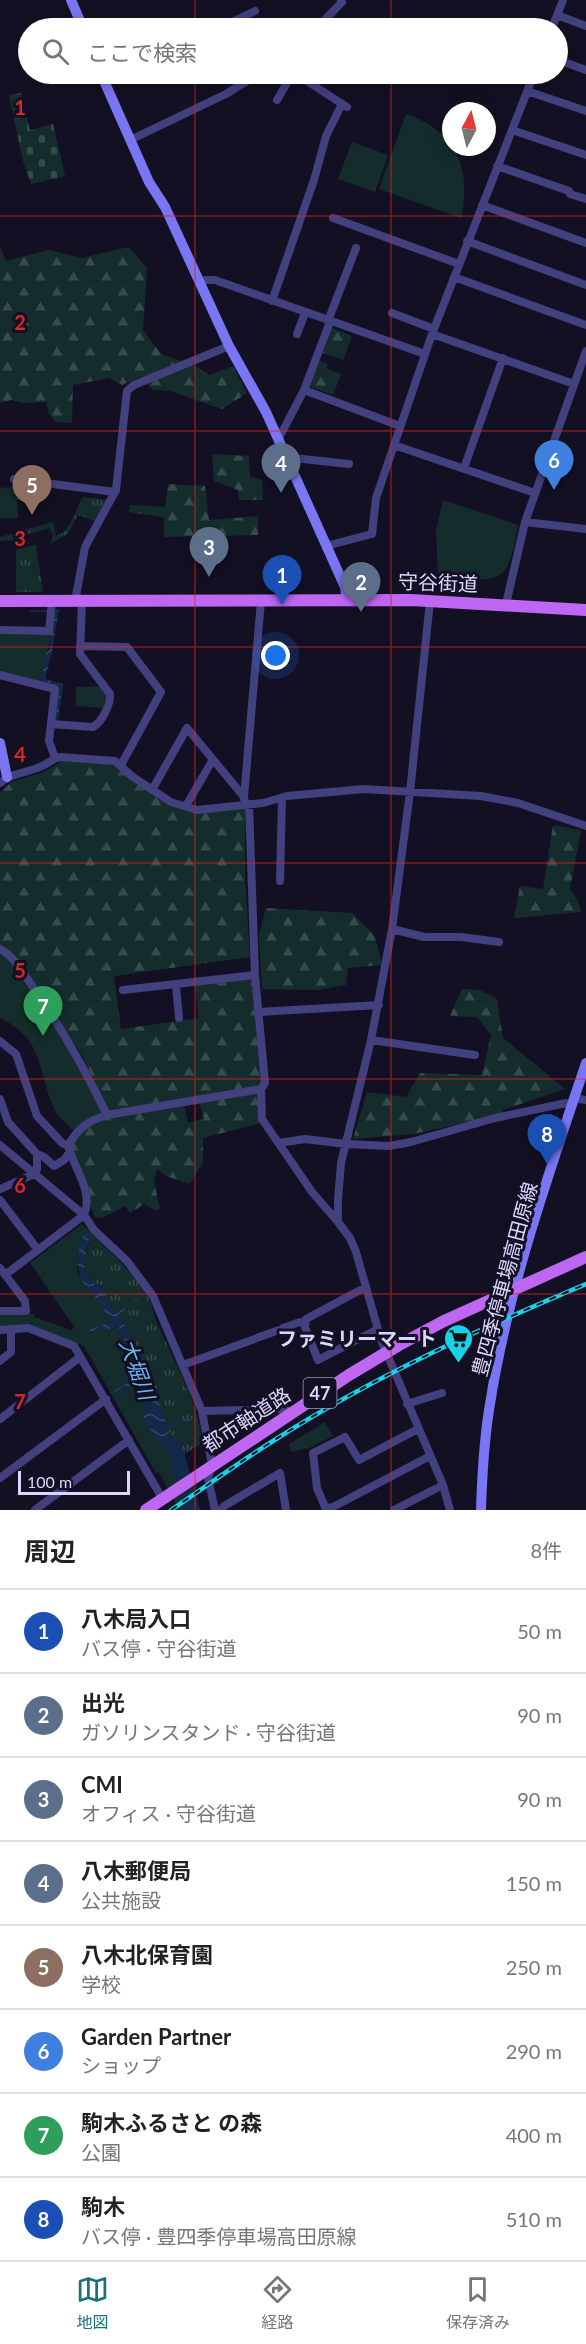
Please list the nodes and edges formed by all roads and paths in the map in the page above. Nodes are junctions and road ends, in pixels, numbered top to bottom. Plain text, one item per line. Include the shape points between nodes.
1 (71, 0) edge
2 (341, 0) edge
3 (563, 0) edge
4 (255, 11) dead end
5 (557, 15) junction
6 (79, 18) edge
7 (240, 18) edge
8 (327, 18) edge
9 (556, 18) edge
10 (565, 18) edge
11 (568, 19) edge
12 (586, 26) edge
13 (568, 64) edge
14 (586, 70) edge
15 (108, 84) edge
16 (242, 84) edge
17 (287, 84) edge
18 (310, 84) edge
19 (530, 84) edge
20 (527, 91) junction
21 (277, 100) dead end
22 (586, 111) edge
23 (512, 130) junction
24 (130, 140) junction
25 (586, 155) edge
26 (497, 166) junction
27 (586, 199) edge
28 (482, 205) junction
29 (333, 218) dead end
30 (467, 241) junction
31 (586, 243) edge
32 (356, 248) dead end
33 (459, 264) junction
34 (454, 277) junction
35 (200, 283) junction
36 (586, 285) edge
37 (272, 301) junction
38 (305, 313) junction
39 (392, 313) dead end
40 (329, 322) junction
41 (586, 325) edge
42 (433, 331) junction
43 (297, 334) dead end
44 (229, 346) junction
45 (586, 351) edge
46 (425, 354) junction
47 (503, 358) junction
48 (574, 384) junction
49 (304, 390) junction
50 (400, 426) junction
51 (278, 440) junction
52 (394, 445) junction
53 (287, 460) junction
54 (349, 464) dead end
55 (464, 468) junction
56 (14, 479) dead end
57 (115, 492) junction
58 (535, 493) junction
59 (525, 522) junction
60 (586, 529) edge
61 (326, 546) junction
62 (347, 600) junction
63 (0, 601) edge
64 (52, 601) junction
65 (79, 601) junction
66 (261, 601) junction
67 (430, 601) junction
68 (506, 604) junction
69 (586, 610) edge
70 (0, 630) edge
71 (80, 646) junction
72 (0, 675) edge
73 (51, 724) junction
74 (0, 742) edge
75 (55, 758) junction
76 (212, 761) junction
77 (121, 765) junction
78 (4, 780) edge
79 (152, 790) junction
80 (410, 792) junction
81 (282, 798) junction
82 (246, 802) junction
83 (186, 806) junction
84 (586, 826) edge
85 (280, 881) dead end
86 (392, 929) junction
87 (499, 942) dead end
88 (0, 949) edge
89 (255, 975) junction
90 (176, 985) junction
91 (123, 990) dead end
92 (379, 1005) junction
93 (258, 1011) junction
94 (179, 1018) dead end
95 (371, 1040) junction
96 (0, 1041) edge
97 (476, 1055) dead end
98 (586, 1063) edge
99 (261, 1089) junction
100 (0, 1099) edge
101 (586, 1100) edge
102 (573, 1102) junction
103 (107, 1115) junction
104 (279, 1143) junction
105 (0, 1144) edge
106 (346, 1144) junction
107 (69, 1149) junction
108 (37, 1154) junction
109 (34, 1174) junction
110 (0, 1189) edge
111 (0, 1200) edge
112 (84, 1215) junction
113 (338, 1222) junction
114 (38, 1250) junction
115 (586, 1257) edge
116 (3, 1272) edge
117 (366, 1287) junction
118 (516, 1288) junction
119 (0, 1311) edge
120 (305, 1323) junction
121 (11, 1329) junction
122 (378, 1329) junction
123 (0, 1330) edge
124 (386, 1352) junction
125 (80, 1356) junction
126 (0, 1360) edge
127 (183, 1365) junction
128 (442, 1394) dead end
129 (106, 1399) junction
130 (407, 1404) junction
131 (202, 1411) junction
132 (290, 1414) junction
133 (0, 1419) edge
134 (418, 1430) junction
135 (129, 1440) junction
136 (430, 1456) junction
137 (206, 1468) junction
138 (0, 1478) edge
139 (442, 1485) junction
140 (155, 1503) edge
141 (448, 1509) edge
142 (35, 1510) edge
143 (215, 1510) edge
144 (222, 1510) edge
145 (286, 1510) edge
146 (393, 1510) edge
147 (480, 1510) edge

1 - 6 street
2 - 8 street
3 - 5 street
4 - 7 street
5 - 9 street
5 - 10 street
11 - 12 street
13 - 14 street
15 - 24 street
16 - 24 street
17 - 21 street
18 - 37 street via 345,105 326,136
19 - 20 street
20 - 22 street
20 - 23 street
23 - 25 street
23 - 26 street
24 - 35 street
26 - 27 street
26 - 28 street
28 - 30 street
28 - 31 street
29 - 33 street
30 - 33 street
30 - 36 street
32 - 40 street
33 - 34 street
34 - 41 street
34 - 42 street
35 - 37 street via 215,280
35 - 44 street
37 - 38 street
38 - 40 street
38 - 43 street
39 - 42 street
40 - 46 street
40 - 49 street
42 - 46 street
42 - 47 street
44 - 51 street
44 - 57 street via 127,391
45 - 48 street
46 - 50 street
47 - 48 street
47 - 55 street
48 - 58 street
49 - 50 street
49 - 51 street
50 - 52 street
51 - 53 street
52 - 55 street
52 - 61 street via 376,498 372,534
53 - 54 street
53 - 61 street
55 - 58 street
56 - 57 street
57 - 65 street via 85,547
58 - 59 street
59 - 60 street
59 - 68 street
61 - 62 street
62 - 66 main road, 守谷街道
62 - 67 main road, 守谷街道
63 - 64 main road, 守谷街道
64 - 65 main road, 守谷街道
64 - 70 street via 49,631
65 - 66 main road, 守谷街道
65 - 71 street
66 - 82 street
67 - 68 main road, 守谷街道
67 - 80 street
68 - 69 main road, 守谷街道
71 - 73 street via 80,654 111,700 93,727
71 - 77 street via 128,647 161,692
72 - 73 street via 55,689
73 - 75 street via 49,741
74 - 78 street
75 - 77 street via 115,761
75 - 78 street
76 - 79 street via 187,728
76 - 82 street
76 - 83 street
77 - 79 street
79 - 83 street
80 - 81 street via 364,789
80 - 84 street via 481,796 518,803
80 - 86 street
81 - 82 street
81 - 85 street
82 - 83 street via 197,810
82 - 89 street
86 - 87 street via 424,937
86 - 92 street
88 - 103 street via 15,960 52,1014 83,1063
89 - 90 street
89 - 93 street
90 - 91 street
90 - 94 street
92 - 93 street
92 - 95 street
93 - 99 street via 265,1083
95 - 97 street
95 - 106 street
96 - 107 street via 16,1054 37,1116
98 - 102 street, 豊四季停車場高田原線
99 - 103 street
99 - 104 street via 262,1119
100 - 108 street via 8,1122
101 - 102 street
102 - 106 street via 495,1118 411,1142 389,1146
102 - 118 street, 豊四季停車場高田原線
103 - 107 street via 83,1126 72,1137
104 - 106 street via 305,1139
104 - 113 street
105 - 109 street
106 - 113 street via 341,1163
107 - 108 street via 64,1160 54,1166
107 - 112 street via 84,1186 88,1206
108 - 109 street
109 - 110 street
109 - 112 street
111 - 114 street
112 - 114 street
112 - 127 street via 153,1296
113 - 117 street via 350,1238
114 - 116 street
115 - 118 main road, 都市軸道路 / 47
116 - 119 street via 25,1301 26,1311
117 - 120 street
117 - 122 street
118 - 124 main road, 都市軸道路 / 47
118 - 147 street, 豊四季停車場高田原線 via 489,1409
120 - 122 street via 318,1360
120 - 127 street
121 - 123 street
121 - 125 street via 28,1328 74,1346
121 - 126 street via 11,1352
122 - 124 street
124 - 130 street
124 - 132 main road, 都市軸道路 / 47
125 - 129 street
125 - 133 street
127 - 131 street
128 - 130 street
129 - 135 street
129 - 138 street
130 - 134 street
131 - 132 street via 286,1409
131 - 137 street
132 - 137 main road, 都市軸道路 / 47
134 - 136 street
134 - 136 street via 359,1460 345,1437 313,1452 317,1488 325,1508
135 - 140 street
135 - 142 street
136 - 139 street
137 - 140 main road, 都市軸道路 / 47
137 - 143 street
139 - 141 street
139 - 146 street
144 - 145 street via 280,1473

